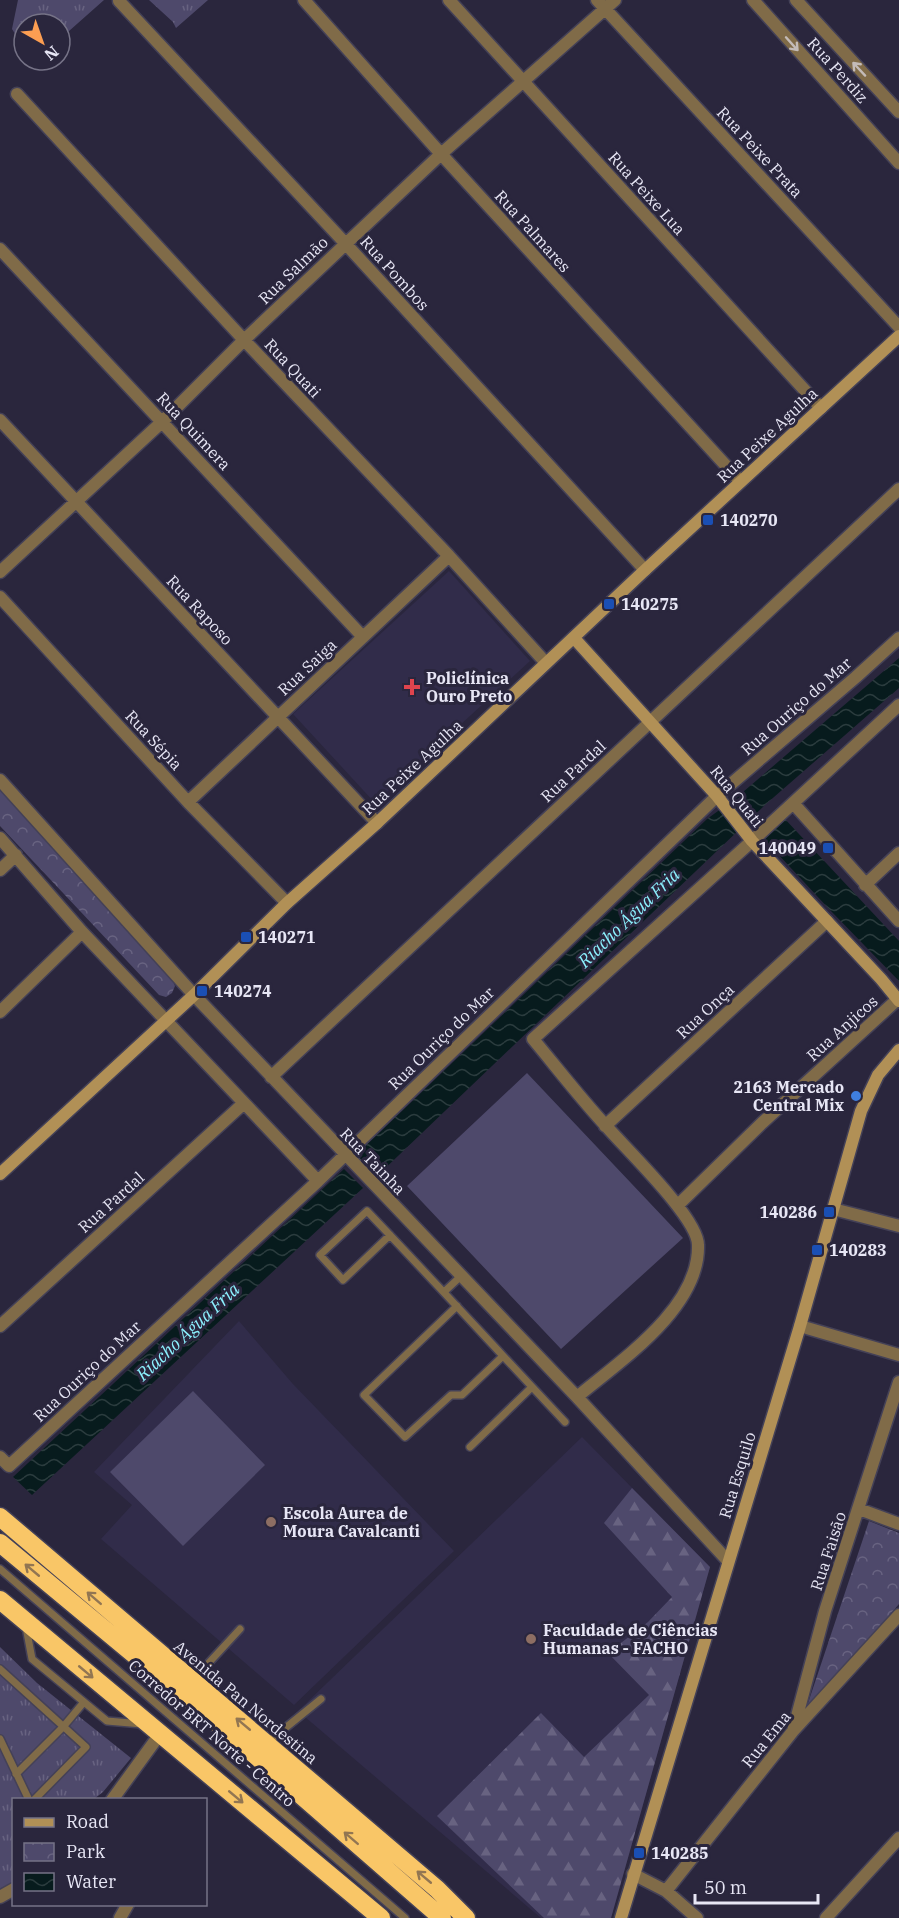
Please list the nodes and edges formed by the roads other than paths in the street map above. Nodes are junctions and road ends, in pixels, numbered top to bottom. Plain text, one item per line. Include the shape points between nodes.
1 (304, 0) edge
2 (449, 0) edge
3 (753, 0) edge
4 (796, 0) edge
5 (118, 1) edge
6 (606, 3) edge
7 (524, 82) junction
8 (17, 94) dead end
9 (899, 112) edge
10 (441, 154) junction
11 (899, 163) edge
12 (345, 243) junction
13 (0, 249) edge
14 (899, 327) edge
15 (899, 336) edge
16 (244, 340) junction
17 (821, 408) junction
18 (0, 420) edge
19 (163, 421) junction
20 (740, 482) junction
21 (899, 489) edge
22 (75, 501) junction
23 (448, 556) junction
24 (645, 570) junction
25 (0, 572) edge
26 (0, 597) edge
27 (363, 637) junction
28 (574, 638) junction
29 (899, 638) edge
30 (546, 663) junction
31 (899, 705) edge
32 (278, 718) junction
33 (650, 721) junction
34 (0, 780) edge
35 (719, 799) junction
36 (188, 802) junction
37 (793, 803) junction
38 (377, 823) junction
39 (0, 838) edge
40 (752, 839) junction
41 (899, 852) edge
42 (16, 855) junction
43 (0, 870) edge
44 (865, 885) junction
45 (286, 903) junction
46 (827, 921) junction
47 (899, 921) edge
48 (82, 932) junction
49 (194, 995) junction
50 (899, 1000) edge
51 (0, 1012) edge
52 (167, 1019) junction
53 (899, 1050) edge
54 (271, 1077) junction
55 (244, 1103) junction
56 (605, 1126) junction
57 (346, 1157) junction
58 (0, 1174) edge
59 (318, 1181) junction
60 (678, 1205) junction
61 (833, 1209) junction
62 (899, 1226) edge
63 (390, 1235) junction
64 (461, 1276) junction
65 (444, 1292) junction
66 (457, 1306) junction
67 (0, 1326) edge
68 (800, 1326) junction
69 (899, 1355) edge
70 (503, 1356) junction
71 (899, 1382) edge
72 (532, 1387) junction
73 (577, 1396) junction
74 (565, 1422) dead end
75 (470, 1447) dead end
76 (4, 1462) edge
77 (859, 1509) junction
78 (0, 1517) edge
79 (899, 1524) edge
80 (0, 1543) edge
81 (728, 1561) junction
82 (0, 1569) edge
83 (0, 1600) edge
84 (899, 1615) edge
85 (25, 1622) junction
86 (240, 1629) dead end
87 (0, 1669) edge
88 (192, 1682) junction
89 (321, 1699) dead end
90 (84, 1702) junction
91 (63, 1727) junction
92 (154, 1729) junction
93 (793, 1731) junction
94 (0, 1739) edge
95 (266, 1744) junction
96 (16, 1774) junction
97 (27, 1798) edge
98 (36, 1798) edge
99 (113, 1798) edge
100 (899, 1838) edge
101 (633, 1874) junction
102 (666, 1891) junction
103 (371, 1915) edge
104 (405, 1918) edge
105 (442, 1918) edge
106 (466, 1918) edge
107 (621, 1918) edge
108 (697, 1918) edge
109 (826, 1918) edge

1 - 10 street, Rua Palmares
2 - 7 street, Rua Peixe Lua
3 -> 11 street, Rua Perdiz
9 -> 4 street, Rua Perdiz
5 - 12 street, Rua Pombos
6 - 7 street, Rua Salmão
6 - 14 street, Rua Peixe Prata
7 - 10 street, Rua Salmão
7 - 17 street, Rua Peixe Lua
8 - 16 street, Rua Quati
10 - 12 street, Rua Salmão
10 - 20 street, Rua Palmares
12 - 16 street, Rua Salmão
12 - 24 street, Rua Pombos
13 - 19 street, Rua Quimera
15 - 17 street, Rua Peixe Agulha
16 - 19 street, Rua Salmão
16 - 23 street, Rua Quati
17 - 20 street, Rua Peixe Agulha
18 - 22 street, Rua Raposo
19 - 22 street, Rua Salmão
19 - 27 street, Rua Quimera
20 - 24 street, Rua Peixe Agulha
21 - 33 street, Rua Pardal
22 - 25 street, Rua Salmão
22 - 32 street, Rua Raposo
23 - 27 street, Rua Saiga
23 - 30 street, Rua Quati
24 - 28 street, Rua Peixe Agulha
26 - 36 street, Rua Sépia
27 - 32 street, Rua Saiga
28 - 30 street, Rua Peixe Agulha
28 - 33 street, Rua Quati
29 - 35 street, Rua Ouriço do Mar
30 - 38 street, Rua Peixe Agulha
31 - 37 street
32 - 36 street, Rua Saiga
32 - 38 street, Rua Raposo
33 - 35 street, Rua Quati
33 - 54 street, Rua Pardal
34 - 49 street, Rua Tainha
35 - 40 street, Rua Quati
35 - 57 street, Rua Ouriço do Mar
36 - 45 street, Rua Sépia
37 - 40 street
37 - 44 street
38 - 45 street, Rua Peixe Agulha
39 - 42 street
40 - 46 street, Rua Quati
40 - 56 street via 533,1040
41 - 44 street
42 - 43 street
42 - 48 street
44 - 47 street
45 - 49 street, Rua Peixe Agulha
46 - 50 street, Rua Quati
46 - 56 street, Rua Onça
48 - 51 street
48 - 52 street
49 - 52 street, Rua Peixe Agulha
49 - 54 street, Rua Tainha
50 - 60 street, Rua Anjicos
52 - 55 street
52 - 58 street, Rua Peixe Agulha
53 - 61 street, Rua Esquilo via 878,1075 861,1111
54 - 57 street, Rua Tainha
55 - 59 street
55 - 67 street, Rua Pardal
56 - 60 street
57 - 59 street, Rua Ouriço do Mar
57 - 64 street, Rua Tainha
59 - 76 street, Rua Ouriço do Mar
60 - 73 street via 697,1234 698,1257 691,1279 672,1313 645,1341
61 - 62 street
61 - 68 street, Rua Esquilo
63 - 63 lane via 343,1280 320,1255 368,1211
63 - 65 lane
64 - 65 lane
64 - 73 street, Rua Tainha
65 - 66 lane
66 - 70 lane
66 - 70 lane via 364,1395 405,1437 451,1395 462,1395
68 - 69 street
68 - 81 street, Rua Esquilo
70 - 72 lane
71 - 77 street, Rua Faisão
72 - 74 lane
72 - 75 lane
73 - 81 street, Rua Tainha
77 - 79 street
77 - 93 street, Rua Faisão via 825,1611
88 -> 78 highway, Avenida Pan Nordestina
105 -> 80 highway via 247,1748
81 - 101 street, Rua Esquilo
82 - 104 lane, Corredor BRT Norte - Centro
83 - 85 highway
84 - 93 street, Rua Ema
85 - 90 lane via 32,1659
85 -> 92 highway
86 - 88 lane
87 - 91 lane
95 -> 88 highway, Avenida Pan Nordestina
89 - 95 lane
90 - 91 lane
90 - 92 lane via 106,1722
91 - 96 lane
91 - 98 lane via 86,1747
92 - 99 street
92 -> 103 highway
93 - 102 street, Rua Ema
94 - 96 lane
106 -> 95 highway, Avenida Pan Nordestina via 437,1888
96 - 97 lane
100 - 109 street
101 - 102 street
101 - 107 street, Rua Esquilo
102 - 108 street

